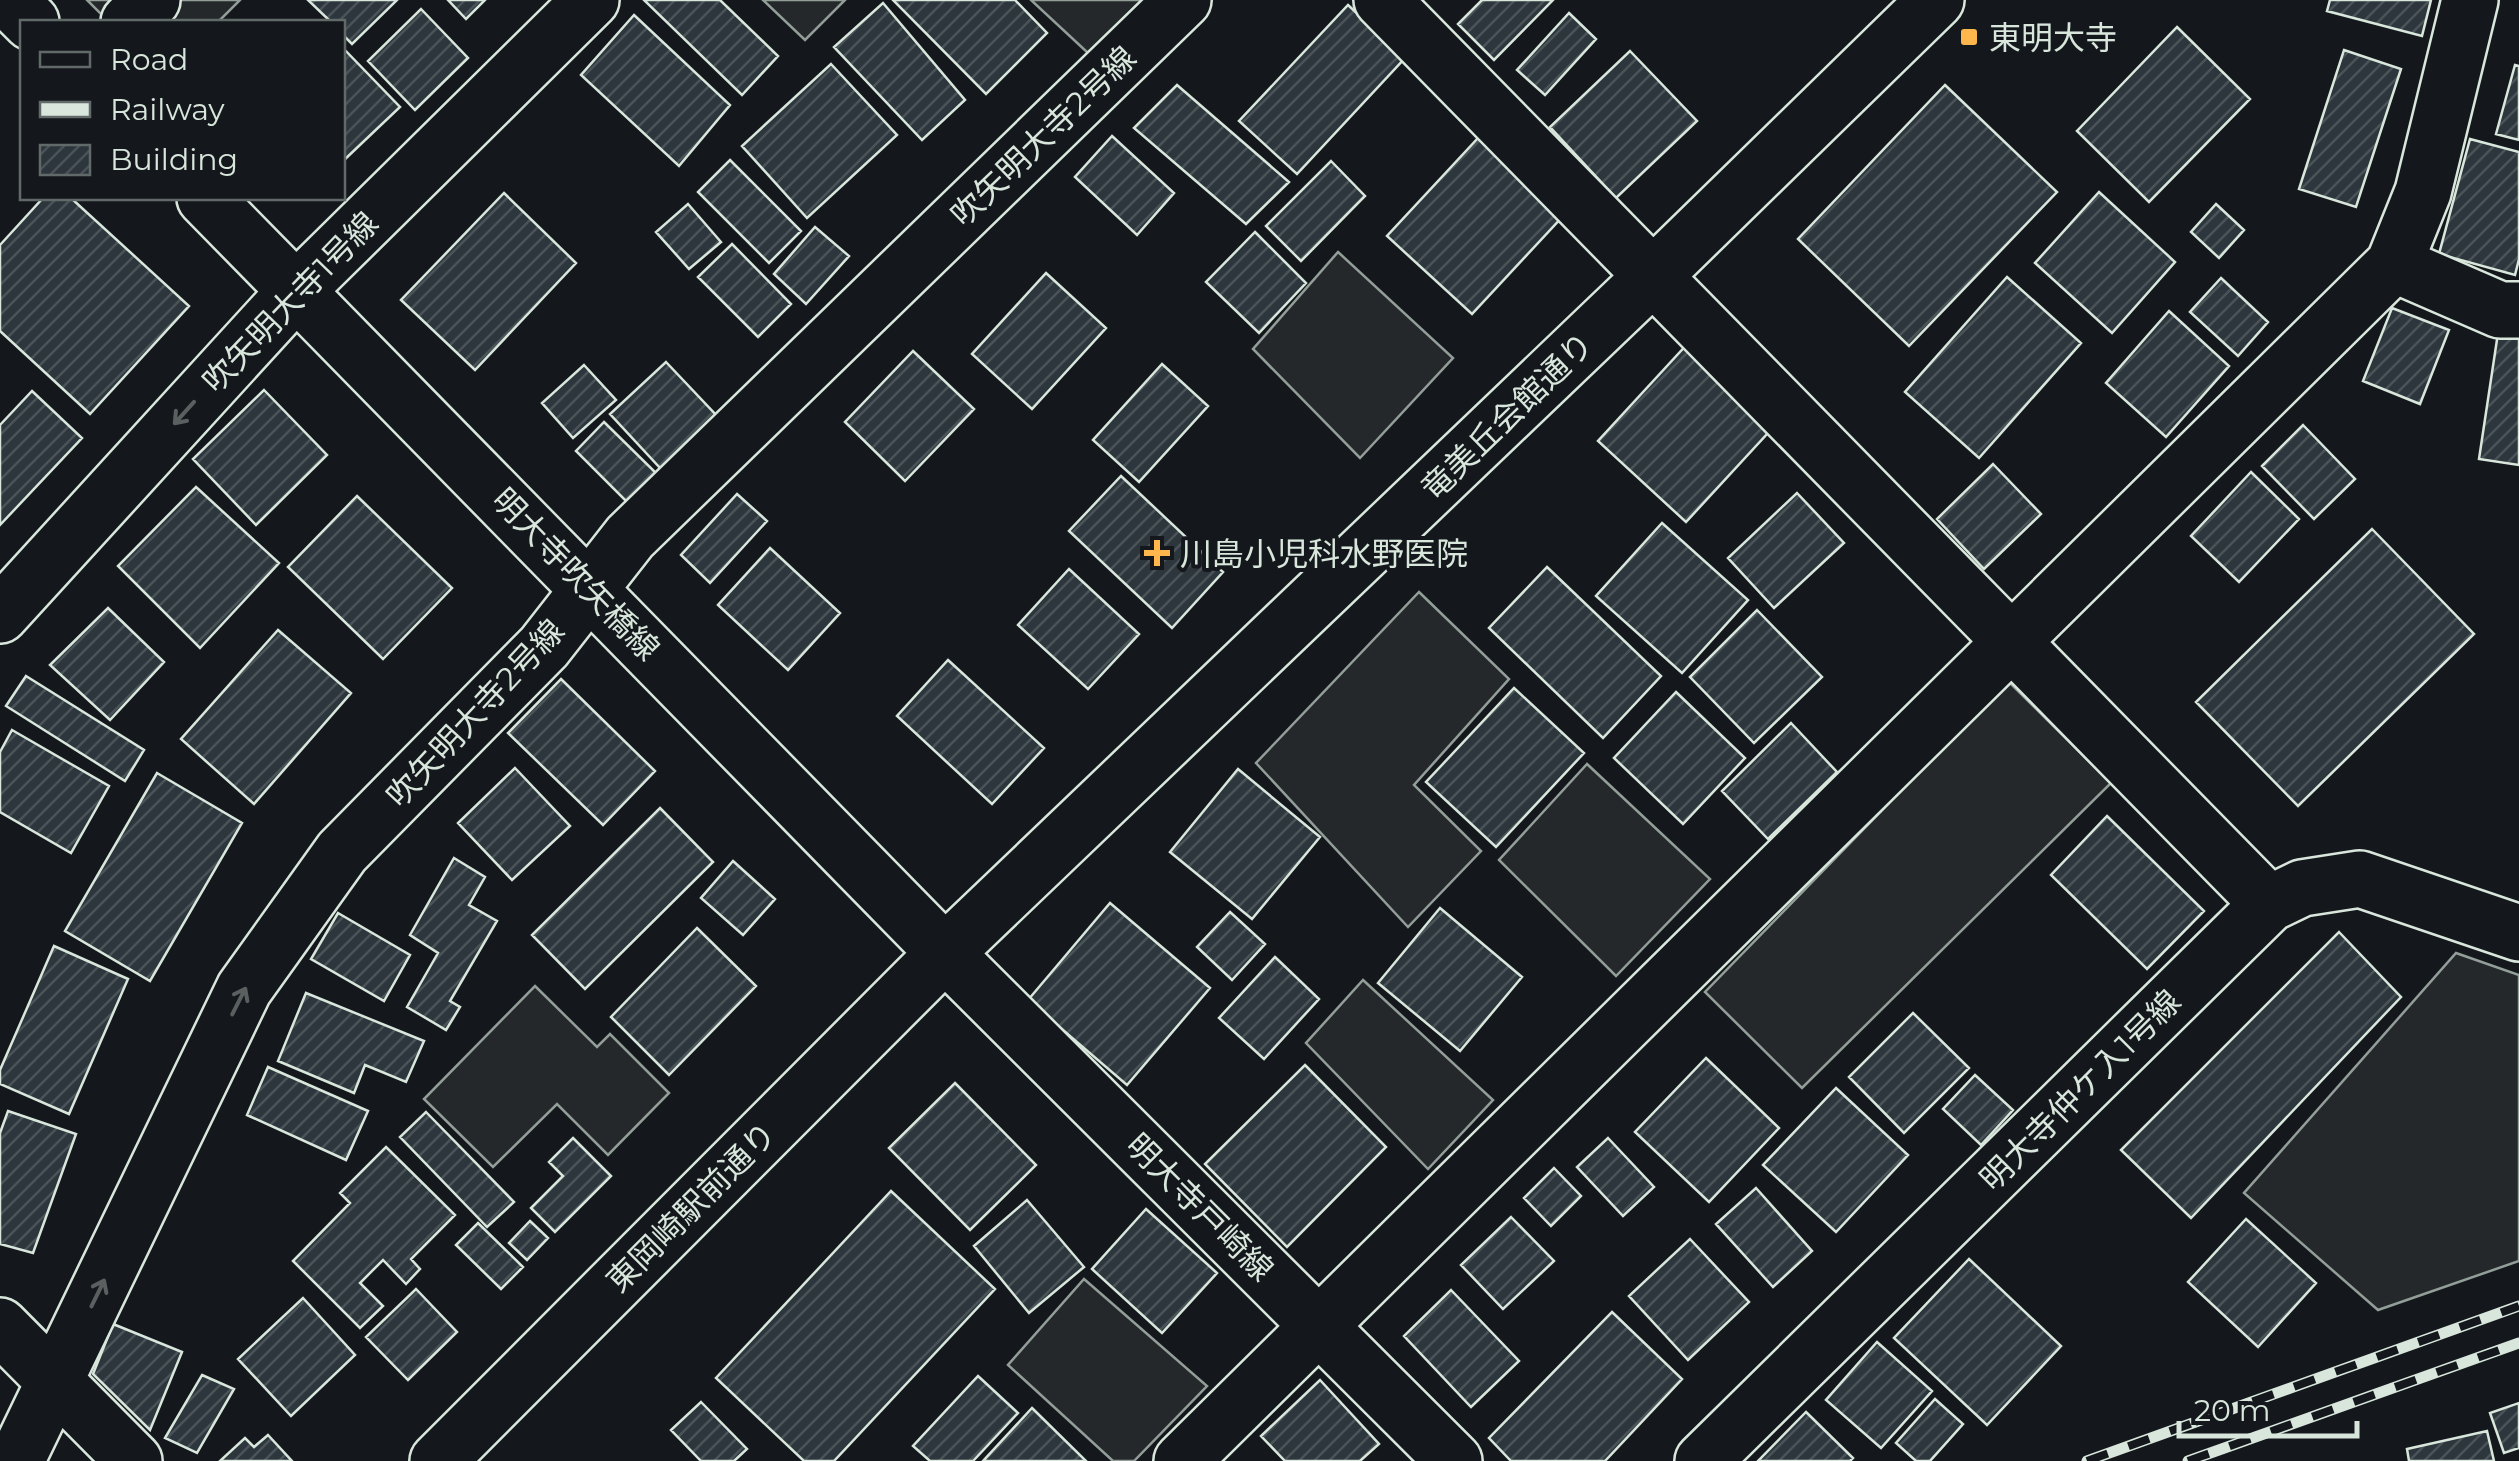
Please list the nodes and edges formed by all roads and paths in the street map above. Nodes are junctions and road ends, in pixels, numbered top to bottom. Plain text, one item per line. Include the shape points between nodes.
1 (8, 0) edge
2 (152, 0) edge
3 (590, 0) edge
4 (1183, 0) edge
5 (1382, 0) edge
6 (1936, 0) edge
7 (2470, 0) edge
8 (28, 20) edge
9 (131, 20) edge
10 (207, 200) edge
11 (2394, 264) junction
12 (1652, 277) junction
13 (297, 290) junction
14 (2519, 310) edge
15 (589, 588) junction
16 (0, 615) edge
17 (2010, 641) junction
18 (2269, 904) junction
19 (2519, 933) edge
20 (945, 953) junction
21 (1318, 1325) junction
22 (0, 1326) edge
23 (55, 1381) junction
24 (16, 1461) edge
25 (134, 1461) edge
26 (438, 1461) edge
27 (1182, 1461) edge
28 (1454, 1461) edge
29 (1703, 1461) edge

1 - 8 street
2 - 9 street
3 - 13 street, 吹矢明大寺1号線
4 - 15 street, 吹矢明大寺2号線 via 630,537
5 - 12 street
6 - 12 street, 竜美丘会館通り
7 - 11 street via 2423,192
10 - 13 street, 明大寺吹矢橋線
11 - 14 street via 2500,310
11 - 17 street
12 - 17 street
12 - 20 street, 竜美丘会館通り
13 - 15 street, 明大寺吹矢橋線
13 -> 16 street, 吹矢明大寺1号線
15 - 20 street, 明大寺吹矢橋線
23 -> 15 street, 吹矢明大寺2号線 via 244,990 342,852 544,647
17 - 18 street
17 - 21 street
18 - 19 street, 明大寺仲ケ入1号線 via 2302,888 2360,878
18 - 29 street, 明大寺仲ケ入1号線
20 - 21 street, 明大寺戸崎線
20 - 26 street, 東岡崎駅前通り
21 - 27 street
21 - 28 street, 明大寺戸崎線
22 - 23 street
23 - 24 street, 吹矢明大寺2号線
23 - 25 street

